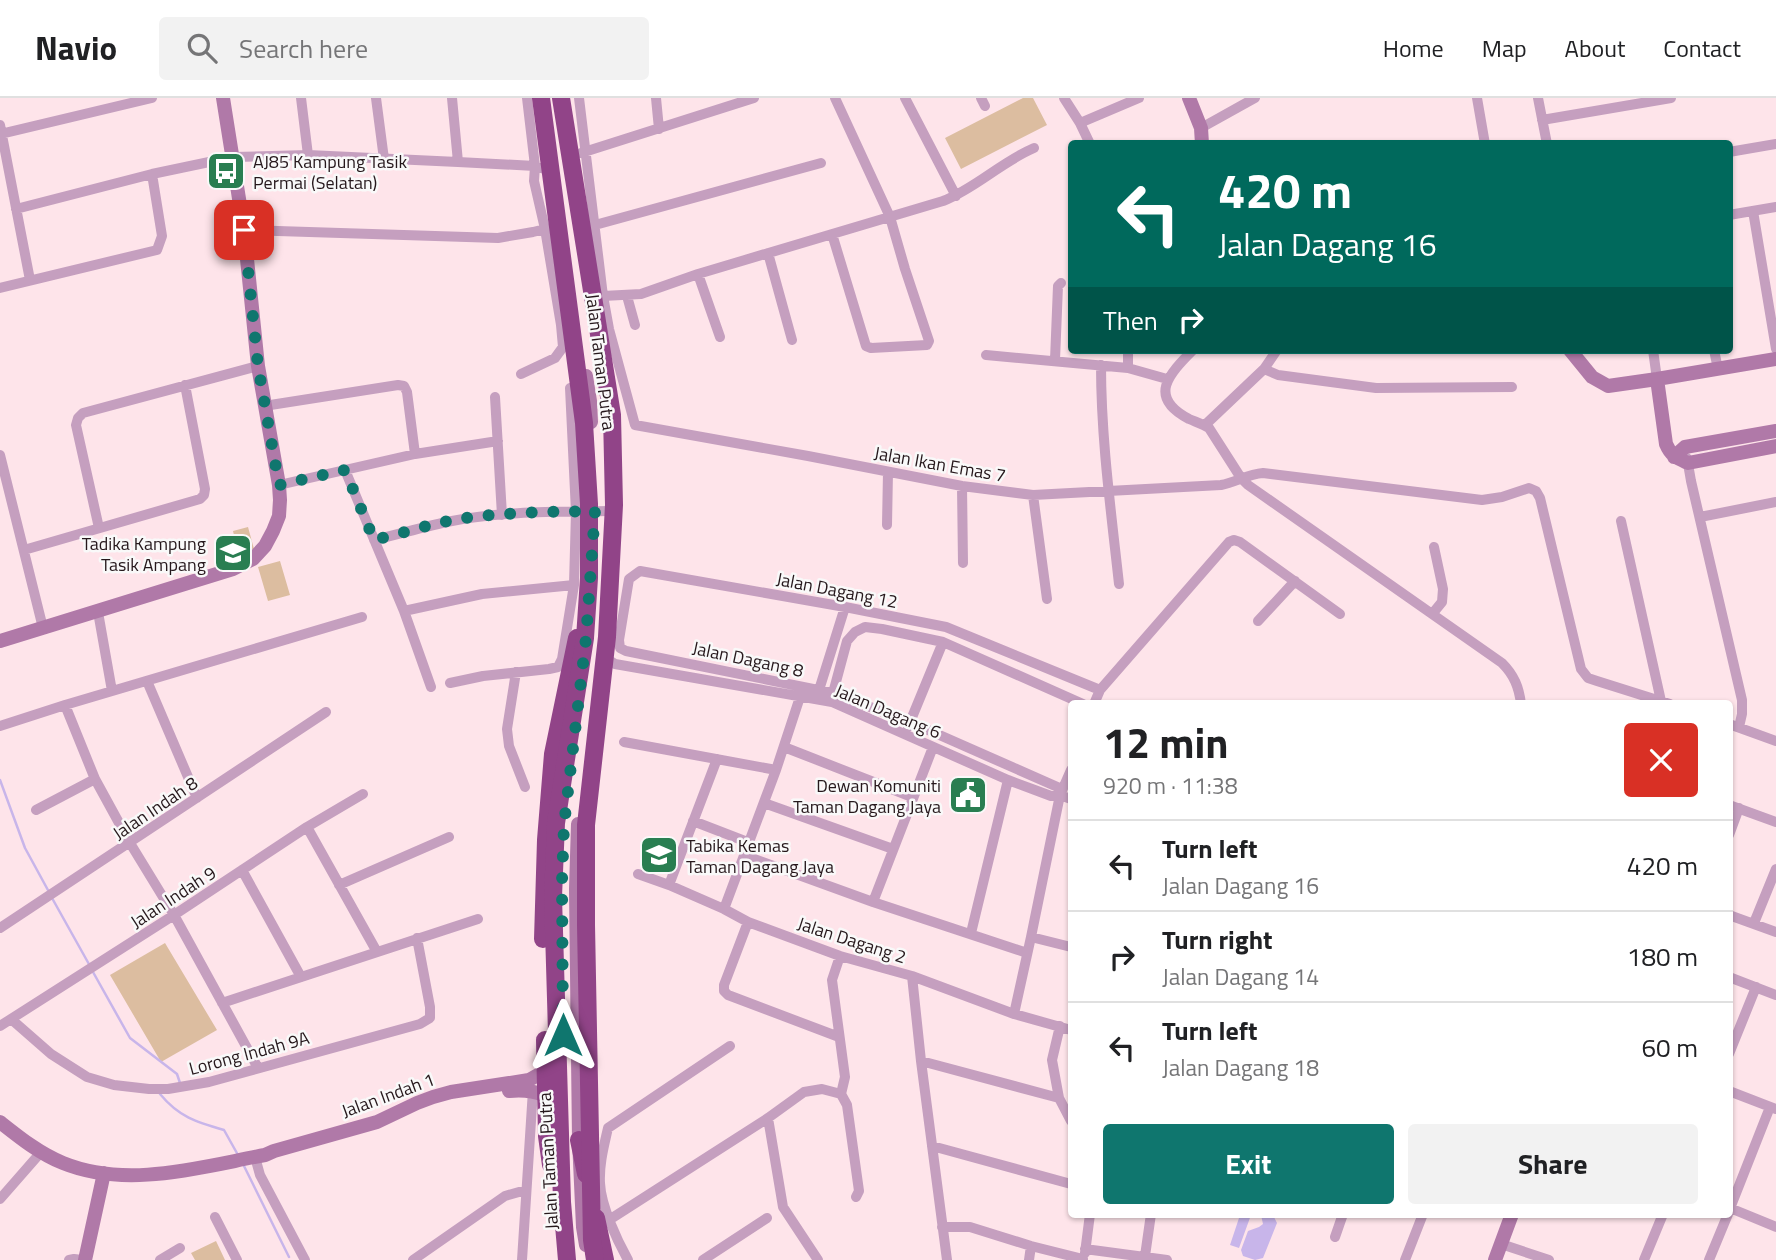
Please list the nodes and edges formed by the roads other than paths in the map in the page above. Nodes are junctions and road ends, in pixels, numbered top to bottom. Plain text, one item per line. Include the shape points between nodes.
1 (223, 98) edge
2 (301, 98) edge
3 (376, 98) edge
4 (452, 98) edge
5 (527, 98) edge
6 (543, 98) edge
7 (560, 98) edge
8 (579, 98) edge
9 (656, 98) edge
10 (754, 98) edge
11 (835, 98) edge
12 (905, 98) edge
13 (1064, 98) edge
14 (1139, 98) edge
15 (1189, 98) edge
16 (1255, 98) edge
17 (1478, 98) edge
18 (1538, 98) edge
19 (1602, 98) edge
20 (1671, 98) edge
21 (145, 99) edge
22 (734, 101) edge
23 (1604, 110) junction
24 (1542, 120) junction
25 (1080, 123) junction
26 (1201, 128) junction
27 (1, 130) edge
28 (659, 130) junction
29 (1088, 140) edge
30 (1202, 140) edge
31 (1484, 140) edge
32 (1546, 140) edge
33 (1776, 144) edge
34 (1034, 148) dead end
35 (1733, 151) edge
36 (585, 152) junction
37 (308, 155) junction
38 (233, 156) junction
39 (559, 156) junction
40 (384, 159) junction
41 (458, 162) junction
42 (821, 163) dead end
43 (535, 166) junction
44 (152, 174) junction
45 (555, 176) junction
46 (956, 196) junction
47 (1776, 207) edge
48 (16, 209) junction
49 (1753, 211) junction
50 (1733, 214) edge
51 (890, 217) junction
52 (595, 225) junction
53 (545, 229) junction
54 (244, 230) junction
55 (832, 234) junction
56 (768, 253) junction
57 (698, 274) junction
58 (30, 280) junction
59 (1060, 282) dead end
60 (0, 288) edge
61 (603, 296) junction
62 (627, 296) junction
63 (635, 325) dead end
64 (720, 337) dead end
65 (792, 340) dead end
66 (1776, 349) edge
67 (1128, 354) edge
68 (1189, 354) edge
69 (1274, 354) edge
70 (1573, 354) edge
71 (1654, 354) edge
72 (1715, 354) edge
73 (986, 355) dead end
74 (1776, 359) edge
75 (1055, 360) junction
76 (1101, 365) junction
77 (258, 366) junction
78 (1128, 368) junction
79 (1264, 369) junction
80 (1717, 369) junction
81 (522, 374) dead end
82 (1167, 379) junction
83 (1657, 379) junction
84 (185, 385) junction
85 (1512, 387) dead end
86 (570, 388) dead end
87 (495, 397) dead end
88 (264, 406) junction
89 (1205, 425) junction
90 (1776, 431) edge
91 (498, 441) junction
92 (1776, 446) edge
93 (415, 454) junction
94 (0, 455) edge
95 (1682, 456) junction
96 (345, 470) junction
97 (888, 472) junction
98 (1241, 478) junction
99 (279, 485) junction
100 (962, 486) junction
101 (1109, 491) junction
102 (1033, 495) junction
103 (1776, 502) edge
104 (601, 511) junction
105 (576, 512) junction
106 (502, 515) junction
107 (1700, 517) junction
108 (1621, 521) dead end
109 (887, 524) dead end
110 (99, 528) junction
111 (374, 540) junction
112 (1434, 547) dead end
113 (24, 550) junction
114 (963, 563) dead end
115 (582, 581) junction
116 (1295, 581) junction
117 (1119, 584) dead end
118 (1047, 599) dead end
119 (845, 607) junction
120 (404, 611) junction
121 (98, 612) junction
122 (1433, 613) junction
123 (1340, 614) dead end
124 (362, 617) dead end
125 (1258, 621) dead end
126 (43, 628) junction
127 (0, 641) edge
128 (943, 642) junction
129 (620, 648) joint
130 (598, 649) junction
131 (615, 664) junction
132 (516, 672) junction
133 (597, 672) junction
134 (148, 681) junction
135 (450, 683) dead end
136 (431, 687) dead end
137 (819, 690) junction
138 (1100, 690) junction
139 (112, 691) junction
140 (833, 693) junction
141 (800, 696) junction
142 (1074, 700) edge
143 (1096, 700) edge
144 (1520, 700) edge
145 (1659, 700) edge
146 (1665, 700) edge
147 (65, 705) junction
148 (326, 712) dead end
149 (561, 714) junction
150 (910, 722) junction
151 (1734, 725) edge
152 (0, 726) edge
153 (905, 734) junction
154 (1776, 741) edge
155 (624, 742) dead end
156 (784, 747) junction
157 (933, 747) junction
158 (717, 759) junction
159 (776, 770) junction
160 (1068, 777) edge
161 (95, 779) junction
162 (1008, 780) junction
163 (525, 787) dead end
164 (1061, 792) junction
165 (363, 794) dead end
166 (912, 797) junction
167 (1068, 797) edge
168 (198, 798) junction
169 (764, 803) junction
170 (1734, 807) edge
171 (36, 810) dead end
172 (693, 821) junction
173 (1776, 822) edge
174 (564, 825) junction
175 (307, 827) junction
176 (449, 837) dead end
177 (130, 843) junction
178 (750, 843) junction
179 (893, 849) junction
180 (746, 856) junction
181 (1776, 869) edge
182 (242, 870) junction
183 (638, 874) dead end
184 (339, 885) junction
185 (669, 885) junction
186 (873, 902) junction
187 (724, 909) junction
188 (174, 915) junction
189 (1733, 916) edge
190 (478, 919) dead end
191 (748, 922) junction
192 (1754, 923) junction
193 (0, 928) edge
194 (1776, 932) edge
195 (971, 933) junction
196 (1031, 937) junction
197 (417, 938) junction
198 (1068, 946) edge
199 (377, 951) junction
200 (1027, 953) junction
201 (840, 956) junction
202 (912, 976) junction
203 (301, 977) junction
204 (1733, 978) edge
205 (1756, 987) junction
206 (1776, 995) edge
207 (222, 1003) junction
208 (1014, 1014) junction
209 (11, 1019) junction
210 (0, 1026) edge
211 (1060, 1026) junction
212 (1068, 1029) edge
213 (839, 1037) junction
214 (1733, 1044) edge
215 (730, 1046) dead end
216 (563, 1060) junction
217 (921, 1061) junction
218 (258, 1068) junction
219 (533, 1090) junction
220 (1733, 1093) edge
221 (841, 1094) junction
222 (1059, 1098) junction
223 (563, 1105) junction
224 (1773, 1108) edge
225 (1068, 1115) edge
226 (768, 1118) junction
227 (0, 1122) edge
228 (579, 1140) junction
229 (932, 1146) junction
230 (42, 1151) junction
231 (260, 1156) junction
232 (104, 1173) junction
233 (1068, 1183) edge
234 (526, 1190) junction
235 (856, 1197) dead end
236 (0, 1199) edge
237 (562, 1202) junction
238 (1733, 1202) edge
239 (1733, 1212) edge
240 (215, 1217) dead end
241 (766, 1218) dead end
242 (1089, 1218) edge
243 (1150, 1218) edge
244 (1342, 1218) edge
245 (1421, 1218) edge
246 (1511, 1218) edge
247 (1659, 1218) edge
248 (1726, 1218) edge
249 (609, 1220) junction
250 (942, 1227) junction
251 (1776, 1227) edge
252 (1335, 1237) dead end
253 (1502, 1244) junction
254 (1031, 1246) junction
255 (180, 1248) dead end
256 (1084, 1256) edge
257 (1145, 1256) junction
258 (300, 1258) edge
259 (69, 1260) edge
260 (83, 1260) edge
261 (160, 1260) edge
262 (237, 1260) edge
263 (413, 1260) edge
264 (522, 1260) edge
265 (567, 1260) edge
266 (576, 1260) edge
267 (588, 1260) edge
268 (595, 1260) edge
269 (605, 1260) edge
270 (628, 1260) edge
271 (703, 1260) edge
272 (818, 1260) edge
273 (947, 1260) edge
274 (1029, 1260) edge
275 (1167, 1260) edge
276 (1405, 1260) edge
277 (1495, 1260) edge
278 (1549, 1260) edge
279 (1644, 1260) edge
280 (1709, 1260) edge

1 - 38 street
2 - 37 street
3 - 40 street
4 - 41 street
5 - 43 street
6 - 39 street, Jalan Taman Putra
6 - 237 highway, bridge via 584,423 589,504 585,638 556,823 553,897
7 - 39 street, Jalan Taman Putra
7 - 268 highway, bridge via 612,415 614,505 607,637 586,825
8 - 36 street
9 - 28 street
10 - 22 street
11 - 51 street
12 - 46 street
13 - 25 street
14 - 25 street
15 - 26 street
16 - 26 street
17 - 31 street
18 - 24 street
19 - 23 street
20 - 23 street
21 - 27 street
22 - 28 street
23 - 24 street
24 - 32 street
25 - 29 street
26 - 30 street
27 - 48 street
28 - 36 street
33 - 35 street
34 - 46 street
36 - 39 street
36 - 52 street
37 - 38 street
37 - 40 street
38 - 44 street
38 - 54 street
39 - 43 street
39 - 45 street, Jalan Taman Putra
39 - 104 street, Jalan Taman Putra via 604,410
40 - 41 street
41 - 43 street
42 - 52 street
43 - 45 street
43 - 53 street
44 - 48 street
44 - 58 street via 162,236 157,250
45 - 104 street, Jalan Taman Putra via 590,401
46 - 51 street
47 - 49 street
48 - 58 street
49 - 50 street
49 - 66 street
51 - 55 street
51 - 55 street via 927,345 866,346
52 - 61 street
53 - 54 street via 498,238
53 - 81 street via 563,347 555,358
54 - 77 street
55 - 56 street
56 - 57 street
56 - 65 street
57 - 62 street
57 - 64 street
58 - 60 street
59 - 75 street
61 - 62 street
61 - 97 street, Jalan Ikan Emas 7 via 635,425
62 - 63 street
67 - 78 street
68 - 82 street
69 - 79 street
70 - 83 street via 1592,377 1608,386
71 - 83 street
72 - 80 street
73 - 75 street
74 - 80 street
75 - 76 street
76 - 78 street
76 - 101 street
77 - 84 street
77 - 88 street
78 - 82 street
79 - 85 street via 1278,375 1376,388
79 - 89 street
80 - 83 street
82 - 89 street via 1166,395 1172,406
83 - 95 street via 1666,444
84 - 110 street via 204,495
84 - 110 street via 78,418
86 - 105 street
87 - 91 street
88 - 93 street via 404,386
88 - 99 street
89 - 98 street
90 - 95 street
91 - 93 street
91 - 106 street
92 - 95 street
93 - 96 street
94 - 113 street
95 - 107 street
96 - 99 street
96 - 111 street
97 - 100 street, Jalan Ikan Emas 7
97 - 109 street
98 - 101 street, Jalan Ikan Emas 7 via 1221,485
98 - 122 street
98 - 145 street, Jalan Ikan Emas 7 via 1263,473 1482,500 1529,488 1536,491 1581,669 1588,678
99 - 121 street via 279,516 265,546 253,559
100 - 102 street, Jalan Ikan Emas 7
100 - 114 street
101 - 102 street, Jalan Ikan Emas 7
101 - 117 street
102 - 118 street
103 - 107 street
104 - 105 street
104 - 115 street, Jalan Taman Putra
104 - 130 street, Jalan Taman Putra
105 - 106 street
105 - 115 street
106 - 111 street via 452,521
107 - 151 street via 1742,700 1742,714
108 - 146 street
110 - 113 street
111 - 120 street
112 - 122 street via 1443,598
113 - 126 street
115 - 120 street via 482,594
115 - 132 street via 558,667
115 - 149 highway
115 - 174 street, Jalan Taman Putra via 586,638
116 - 123 street
116 - 125 street
116 - 138 street via 1240,542 1228,542
119 - 129 street, Jalan Dagang 12 via 639,570 629,579
119 - 137 street
119 - 138 street, Jalan Dagang 12 via 946,627
120 - 136 street
121 - 126 street
121 - 139 street
122 - 144 street via 1502,663 1517,685
124 - 134 street
126 - 127 street
128 - 140 street via 865,627 847,640
128 - 142 street
128 - 150 street
129 - 137 street, Jalan Dagang 8
130 - 131 street
130 - 133 street, Jalan Taman Putra
131 - 133 street
131 - 141 street, Jalan Dagang 6
132 - 135 street
132 - 163 street via 507,729
133 - 228 street, Jalan Taman Putra via 578,826
134 - 139 street
134 - 168 street
137 - 140 street, Jalan Dagang 8
138 - 143 street
139 - 147 street
140 - 150 street, Jalan Dagang 8
141 - 153 street, Jalan Dagang 6 via 832,702
141 - 156 street
147 - 152 street
147 - 161 street
148 - 168 street, Jalan Indah 8
149 - 174 highway via 558,792
149 - 237 highway, bridge via 546,840 543,939 547,1136
150 - 153 street
150 - 164 street, Jalan Dagang 8
151 - 154 street
153 - 157 street, Jalan Dagang 6
155 - 158 street
156 - 159 street
156 - 166 street
157 - 162 street, Jalan Dagang 6
157 - 166 street
158 - 159 street
158 - 172 street
159 - 169 street
160 - 164 street
161 - 171 street
161 - 177 street
162 - 164 street, Jalan Dagang 6 via 1051,796
162 - 195 street
164 - 167 street
164 - 196 street
165 - 175 street, Jalan Indah 9
166 - 179 street
168 - 177 street, Jalan Indah 8
169 - 178 street
169 - 179 street
170 - 173 street
172 - 178 street
172 - 185 street
174 - 216 street, Jalan Taman Putra
175 - 182 street, Jalan Indah 9
175 - 184 street
176 - 184 street
177 - 188 street
177 - 193 street, Jalan Indah 8
178 - 180 street
179 - 186 street
180 - 186 street
180 - 187 street
181 - 192 street
182 - 188 street, Jalan Indah 9
182 - 203 street
183 - 185 street, Jalan Dagang 2
184 - 199 street
185 - 187 street, Jalan Dagang 2
186 - 195 street
187 - 191 street, Jalan Dagang 2
188 - 207 street
188 - 209 street, Jalan Indah 9
189 - 192 street
190 - 197 street
191 - 201 street, Jalan Dagang 2
191 - 213 street via 724,991
192 - 194 street
195 - 200 street
196 - 198 street
196 - 200 street
197 - 199 street
197 - 218 street, Lorong Indah 9A via 430,1018
199 - 203 street
200 - 208 street
201 - 202 street, Jalan Dagang 2
201 - 213 street via 832,980
202 - 208 street, Jalan Dagang 2
202 - 217 street
203 - 207 street
204 - 205 street
205 - 206 street
205 - 214 street
207 - 218 street
208 - 211 street, Jalan Dagang 2
209 - 210 street, Jalan Indah 9
209 - 218 street, Lorong Indah 9A via 51,1054 87,1077 114,1085 167,1089
211 - 212 street, Jalan Dagang 2
211 - 222 street via 1052,1060
213 - 221 street via 845,1077
215 - 249 street via 608,1128 600,1184
216 - 223 street, Jalan Taman Putra
216 - 231 street, Jalan Indah 1 via 529,1080 433,1097 377,1122
217 - 222 street
217 - 229 street
219 - 223 street, Jalan Indah 1
219 - 231 street, Jalan Indah 1 via 454,1098 383,1129 279,1158
219 - 234 street
220 - 224 street
221 - 226 street via 822,1089 804,1093
221 - 235 street via 848,1105 859,1191
222 - 225 street
223 - 266 street, Jalan Taman Putra via 569,1219
224 - 238 street
226 - 249 street
226 - 272 street via 783,1207
227 - 230 street, Jalan Indah 1
228 - 267 street, Jalan Taman Putra
228 - 269 highway
229 - 233 street
229 - 250 street
230 - 232 street, Jalan Indah 1 via 61,1162
230 - 236 street
231 - 232 street, Jalan Indah 1 via 192,1170
231 - 258 street via 260,1175
232 - 260 street
234 - 263 street via 505,1196
234 - 264 street
237 - 265 highway, bridge
239 - 251 street
240 - 262 street
241 - 271 street
242 - 256 street
243 - 257 street
244 - 252 street
245 - 276 street
246 - 253 street
247 - 279 street
248 - 280 street
249 - 270 street
250 - 254 street via 970,1227
250 - 273 street
253 - 277 street
253 - 278 street
254 - 256 street
254 - 274 street
255 - 261 street
256 - 257 street
257 - 275 street
259 - 260 street

